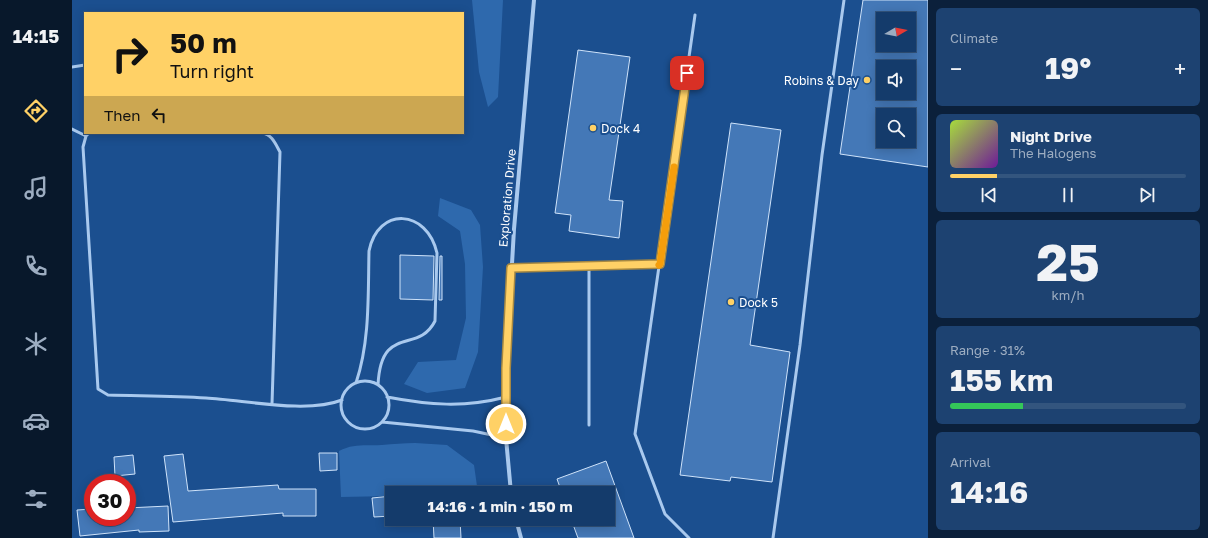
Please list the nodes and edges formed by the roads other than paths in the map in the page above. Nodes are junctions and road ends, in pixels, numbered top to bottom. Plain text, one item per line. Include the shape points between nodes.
1 (534, 0) edge
2 (844, 0) edge
3 (695, 15) dead end
4 (84, 65) edge
5 (72, 67) edge
6 (72, 129) edge
7 (267, 134) edge
8 (86, 136) joint
9 (660, 264) junction
10 (589, 267) junction
11 (511, 268) junction
12 (356, 383) junction
13 (378, 385) junction
14 (388, 397) junction
15 (506, 397) junction
16 (342, 400) junction
17 (272, 404) junction
18 (382, 422) junction
19 (589, 426) dead end
20 (506, 438) junction
21 (510, 486) edge
22 (518, 526) edge
23 (521, 538) edge
24 (689, 538) edge
25 (773, 538) edge

1 - 11 street, Exploration Drive
2 - 25 lane
3 - 9 lane
4 - 5 lane
6 - 8 lane
7 - 17 lane via 280,152
8 - 17 lane via 83,147 98,389 108,395 206,398
9 - 10 lane
9 - 24 lane via 636,434 665,514
10 - 11 street
10 - 19 lane
11 - 15 street, Exploration Drive
12 - 13 lane via 371,382
12 - 13 lane via 362,366 371,242 387,222 410,220 425,228 435,243 437,253 434,321 431,329 424,335 398,342 389,348 384,357
12 - 16 lane via 350,387
13 - 14 lane
14 - 15 lane via 446,405 488,402
14 - 18 lane via 389,410
15 - 20 street, Exploration Drive
16 - 17 lane via 330,405
16 - 18 lane via 344,415 354,426 369,428
18 - 20 lane via 473,431
20 - 21 street, Exploration Drive
22 - 23 street

